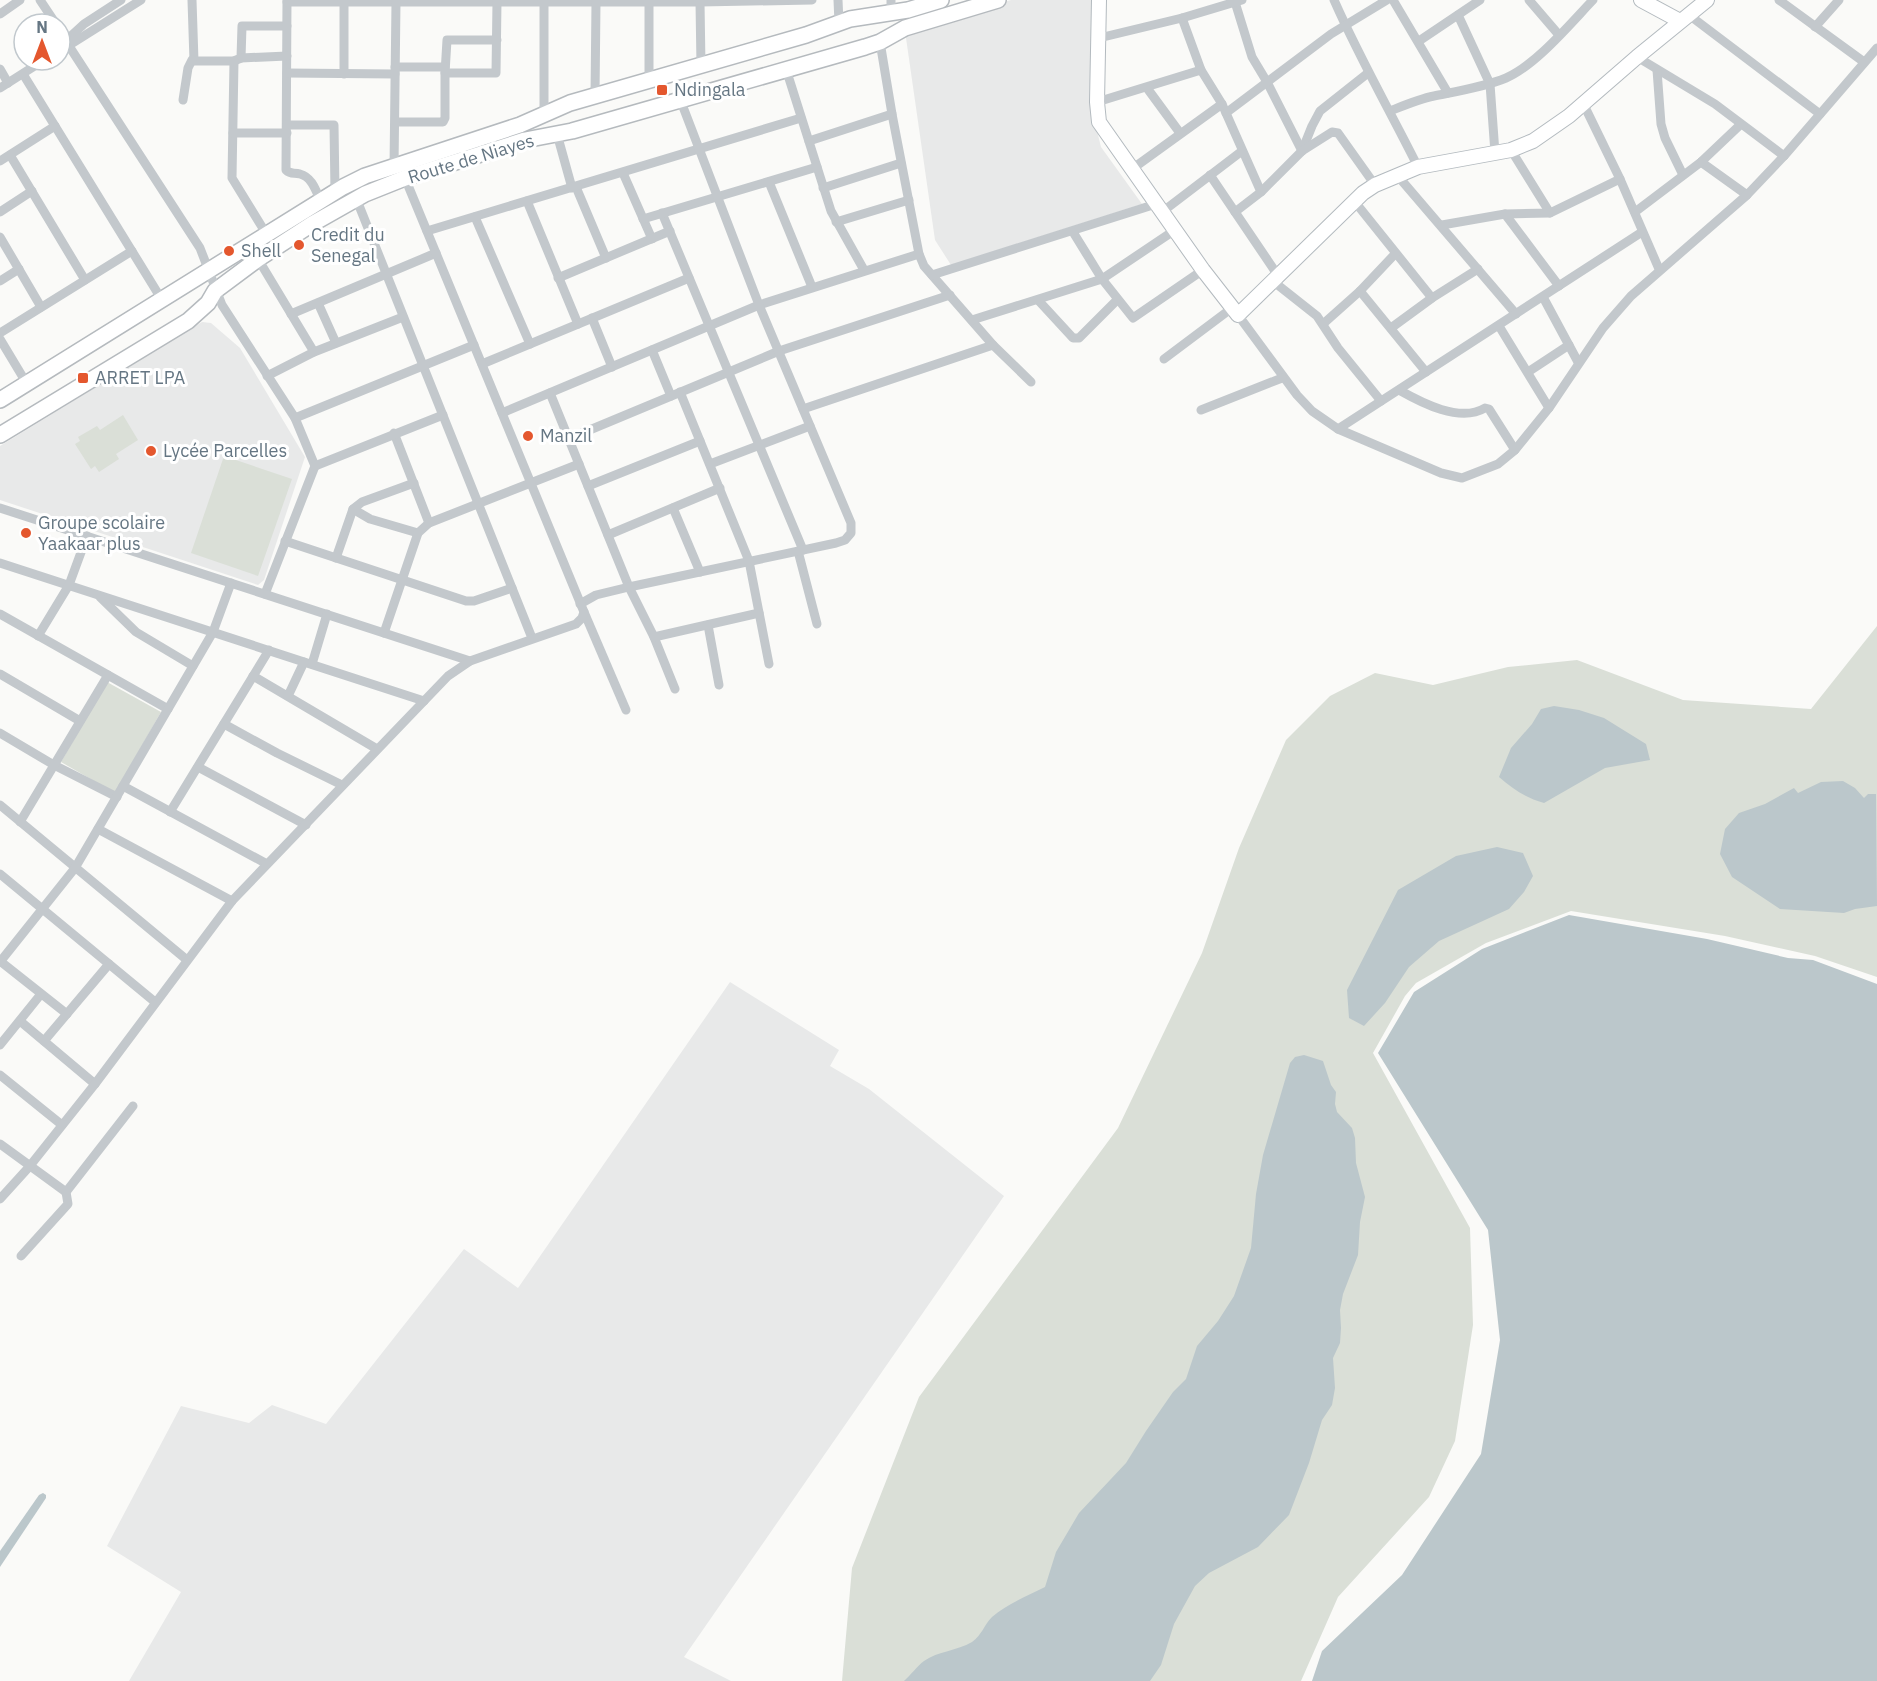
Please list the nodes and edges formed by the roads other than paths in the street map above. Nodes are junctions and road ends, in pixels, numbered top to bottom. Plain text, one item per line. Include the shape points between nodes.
1 (20, 0) edge
2 (121, 0) edge
3 (141, 0) edge
4 (192, 0) edge
5 (812, 0) edge
6 (838, 0) edge
7 (941, 0) edge
8 (998, 0) edge
9 (1099, 0) edge
10 (1202, 0) edge
11 (1334, 0) edge
12 (1387, 0) edge
13 (1393, 0) edge
14 (1480, 0) edge
15 (1529, 0) edge
16 (1593, 0) edge
17 (1641, 0) edge
18 (1779, 0) edge
19 (1839, 0) edge
20 (287, 1) edge
21 (331, 1) edge
22 (377, 1) edge
23 (429, 1) edge
24 (567, 1) edge
25 (638, 1) edge
26 (686, 1) edge
27 (733, 1) edge
28 (785, 1) edge
29 (1239, 1) edge
30 (344, 2) junction
31 (396, 2) junction
32 (498, 2) junction
33 (544, 2) junction
34 (596, 2) junction
35 (649, 2) junction
36 (700, 2) junction
37 (106, 4) edge
38 (891, 7) edge
39 (1694, 8) edge
40 (1205, 11) junction
41 (0, 14) edge
42 (1458, 15) junction
43 (1182, 18) junction
44 (839, 23) junction
45 (1345, 25) junction
46 (287, 26) junction
47 (1815, 27) junction
48 (1559, 35) junction
49 (72, 37) edge
50 (1099, 38) junction
51 (72, 40) edge
52 (497, 40) junction
53 (1419, 41) junction
54 (880, 42) junction
55 (1877, 48) edge
56 (72, 55) edge
57 (287, 56) junction
58 (1636, 57) junction
59 (237, 59) junction
60 (192, 60) junction
61 (1864, 62) junction
62 (701, 66) junction
63 (0, 69) edge
64 (786, 69) junction
65 (395, 70) junction
66 (445, 70) junction
67 (1202, 70) junction
68 (1657, 70) junction
69 (25, 72) edge
70 (287, 73) junction
71 (1368, 73) junction
72 (22, 74) junction
73 (344, 74) junction
74 (649, 81) junction
75 (1267, 82) junction
76 (1490, 84) junction
77 (4, 85) edge
78 (1147, 88) junction
79 (1448, 93) junction
80 (595, 96) junction
81 (680, 99) junction
82 (183, 100) dead end
83 (1097, 102) junction
84 (1583, 103) junction
85 (1222, 104) junction
86 (1390, 111) junction
87 (892, 114) junction
88 (1226, 114) junction
89 (1820, 114) junction
90 (544, 115) junction
91 (801, 118) junction
92 (396, 122) junction
93 (1740, 124) junction
94 (55, 126) junction
95 (287, 129) junction
96 (233, 133) junction
97 (557, 134) junction
98 (1180, 134) junction
99 (809, 141) junction
100 (700, 150) junction
101 (1511, 150) junction
102 (1242, 151) junction
103 (1302, 151) junction
104 (1495, 153) junction
105 (10, 155) junction
106 (1784, 156) junction
107 (0, 161) edge
108 (1701, 162) junction
109 (902, 163) junction
110 (394, 167) junction
111 (817, 167) junction
112 (1418, 168) junction
113 (1132, 169) junction
114 (623, 172) junction
115 (1210, 175) junction
116 (1397, 175) junction
117 (1683, 175) junction
118 (405, 178) junction
119 (1620, 179) junction
120 (769, 182) junction
121 (1375, 185) junction
122 (574, 187) junction
123 (823, 188) junction
124 (32, 191) junction
125 (336, 192) junction
126 (1261, 192) junction
127 (1747, 195) junction
128 (719, 197) junction
129 (356, 198) junction
130 (909, 200) junction
131 (321, 201) junction
132 (527, 201) junction
133 (1355, 202) junction
134 (1159, 208) junction
135 (0, 212) edge
136 (1235, 212) junction
137 (1635, 212) junction
138 (662, 213) junction
139 (1550, 213) junction
140 (1505, 214) junction
141 (475, 217) junction
142 (643, 219) junction
143 (836, 222) junction
144 (1442, 225) junction
145 (1175, 230) junction
146 (427, 231) junction
147 (670, 231) junction
148 (1073, 232) junction
149 (1642, 232) junction
150 (267, 235) junction
151 (0, 237) edge
152 (652, 239) junction
153 (132, 251) junction
154 (436, 253) junction
155 (919, 254) junction
156 (1395, 254) junction
157 (606, 258) junction
158 (258, 259) junction
159 (19, 269) junction
160 (1478, 269) junction
161 (1659, 269) junction
162 (864, 270) junction
163 (1203, 270) junction
164 (208, 272) junction
165 (386, 274) junction
166 (932, 275) junction
167 (558, 278) junction
168 (689, 278) junction
169 (1102, 279) junction
170 (1276, 279) junction
171 (85, 280) junction
172 (0, 281) edge
173 (812, 286) junction
174 (1559, 286) junction
175 (215, 291) junction
176 (1360, 291) junction
177 (950, 296) junction
178 (1543, 297) junction
179 (1432, 298) junction
180 (162, 300) junction
181 (1038, 300) junction
182 (1117, 300) junction
183 (318, 303) junction
184 (759, 305) junction
185 (41, 307) junction
186 (1235, 311) junction
187 (291, 314) junction
188 (1516, 314) junction
189 (403, 316) junction
190 (592, 318) junction
191 (972, 320) junction
192 (578, 324) junction
193 (1323, 324) junction
194 (709, 326) junction
195 (1499, 326) junction
196 (1391, 328) junction
197 (0, 333) edge
198 (0, 339) edge
199 (336, 343) junction
200 (530, 344) junction
201 (474, 345) junction
202 (993, 345) junction
203 (1569, 345) junction
204 (652, 350) junction
205 (779, 351) junction
206 (314, 352) junction
207 (1164, 359) dead end
208 (1578, 362) junction
209 (482, 364) junction
210 (423, 365) junction
211 (612, 367) junction
212 (729, 372) junction
213 (1426, 372) junction
214 (1527, 372) junction
215 (267, 376) junction
216 (1282, 378) junction
217 (1031, 382) dead end
218 (27, 384) junction
219 (1399, 390) junction
220 (550, 393) junction
221 (676, 394) junction
222 (0, 400) edge
223 (1381, 401) junction
224 (1549, 408) junction
225 (803, 409) junction
226 (1201, 410) dead end
227 (502, 413) junction
228 (443, 415) junction
229 (295, 418) junction
230 (810, 426) junction
231 (1338, 429) junction
232 (394, 434) junction
233 (0, 435) edge
234 (568, 439) junction
235 (700, 441) junction
236 (759, 445) junction
237 (1515, 450) junction
238 (710, 464) junction
239 (579, 465) junction
240 (315, 466) junction
241 (414, 483) junction
242 (531, 483) junction
243 (588, 486) junction
244 (720, 488) junction
245 (478, 504) junction
246 (0, 508) edge
247 (673, 508) junction
248 (353, 509) junction
249 (429, 522) junction
250 (418, 533) junction
251 (87, 536) junction
252 (608, 536) junction
253 (285, 542) junction
254 (801, 551) junction
255 (336, 558) junction
256 (749, 561) junction
257 (0, 563) edge
258 (700, 572) junction
259 (402, 580) junction
260 (231, 583) junction
261 (69, 585) junction
262 (629, 587) junction
263 (512, 588) junction
264 (265, 594) junction
265 (98, 595) junction
266 (582, 608) junction
267 (759, 613) junction
268 (0, 614) edge
269 (327, 614) junction
270 (817, 624) dead end
271 (708, 625) junction
272 (213, 632) junction
273 (384, 633) junction
274 (38, 636) junction
275 (654, 637) junction
276 (532, 638) junction
277 (269, 650) junction
278 (470, 661) junction
279 (308, 663) junction
280 (769, 664) dead end
281 (193, 666) junction
282 (0, 674) edge
283 (108, 675) junction
284 (253, 676) junction
285 (719, 685) dead end
286 (675, 689) dead end
287 (288, 696) junction
288 (424, 701) junction
289 (168, 710) junction
290 (626, 710) dead end
291 (80, 721) junction
292 (224, 724) junction
293 (0, 733) edge
294 (377, 749) junction
295 (54, 765) junction
296 (198, 766) junction
297 (342, 785) junction
298 (123, 786) junction
299 (117, 797) junction
300 (0, 805) edge
301 (170, 812) junction
302 (20, 822) junction
303 (306, 825) junction
304 (98, 829) junction
305 (267, 864) junction
306 (75, 868) junction
307 (0, 874) edge
308 (232, 901) junction
309 (42, 909) junction
310 (187, 960) junction
311 (0, 961) edge
312 (109, 964) junction
313 (41, 994) junction
314 (155, 1002) junction
315 (67, 1014) junction
316 (20, 1021) junction
317 (44, 1041) junction
318 (0, 1045) edge
319 (0, 1075) edge
320 (95, 1084) junction
321 (133, 1106) dead end
322 (62, 1125) junction
323 (0, 1144) edge
324 (29, 1167) junction
325 (66, 1192) junction
326 (0, 1199) edge
327 (21, 1256) dead end

1 - 41 street
2 - 37 street
3 - 51 street
4 - 60 street
5 - 28 street
6 - 44 street
7 - 38 main road, Route de Niayes
8 - 54 main road, Route de Niayes via 905,28
9 - 50 street
10 - 40 street
11 - 45 street
12 - 45 street
13 - 53 street
14 - 42 street
15 - 48 street
16 - 48 street
17 - 39 street
18 - 47 street
19 - 47 street
20 - 21 street
20 - 46 street
21 - 30 street
22 - 30 street
22 - 31 street
23 - 31 street
23 - 32 street
24 - 33 street
24 - 34 street
25 - 34 street
25 - 35 street
26 - 35 street
26 - 36 street
27 - 28 street
27 - 36 street
29 - 40 street
29 - 75 street via 1252,57
30 - 73 street
31 - 65 street
32 - 33 street
32 - 52 street
33 - 90 street
34 - 80 street
35 - 74 street
36 - 62 street
37 - 49 street
38 - 44 main road, Route de Niayes
39 - 58 street
39 - 89 street
40 - 43 street
42 - 53 street
42 - 76 street
43 - 50 street
43 - 67 street
44 - 62 main road, Route de Niayes
45 - 71 street
45 - 75 street
46 - 57 street
46 - 59 street via 242,26
47 - 61 street
48 - 76 street via 1527,64
50 - 83 street
52 - 66 street via 447,39
52 - 66 street via 496,73
53 - 79 street
54 - 64 main road, Route de Niayes
54 - 87 street
55 - 61 street
56 - 164 street via 200,249
57 - 59 street
57 - 70 street
58 - 68 street
58 - 84 street
59 - 60 street
59 - 96 street
60 - 82 street
61 - 89 street
62 - 74 main road, Route de Niayes
63 - 77 street
64 - 81 main road, Route de Niayes
64 - 91 street
65 - 66 street
65 - 73 street
65 - 92 street
66 - 92 street via 443,122
67 - 78 street
67 - 85 street
68 - 93 street via 1715,104
68 - 117 street via 1661,124
69 - 72 street
70 - 73 street
70 - 95 street
71 - 86 street
71 - 103 street via 1320,111
72 - 77 street
72 - 94 street
74 - 80 main road, Route de Niayes
75 - 88 street
75 - 103 street
76 - 79 street
76 - 104 street
78 - 83 street
78 - 98 street
79 - 86 street
80 - 90 main road, Route de Niayes
81 - 97 main road, Route de Niayes
81 - 100 street
83 - 113 street via 1099,122
84 - 101 street via 1553,129
84 - 119 street
85 - 88 street
85 - 98 street
86 - 112 street
87 - 99 street
87 - 109 street
88 - 102 street
89 - 106 street
90 - 110 main road, Route de Niayes
91 - 99 street
91 - 100 street
92 - 110 street
93 - 106 street
93 - 108 street
94 - 105 street
94 - 153 street
95 - 96 street
95 - 125 street via 334,124
95 - 131 street via 286,170 309,178
96 - 150 street via 232,178
97 - 118 main road, Route de Niayes
97 - 122 street
98 - 113 street
99 - 111 street
100 - 114 street
100 - 128 street
101 - 104 street
101 - 139 street
102 - 115 street
102 - 126 street
103 - 121 street via 1335,132
103 - 126 street
104 - 112 street
105 - 107 street
105 - 124 street
106 - 127 street
108 - 117 street
108 - 127 street
109 - 123 street
109 - 130 street
110 - 125 main road, Route de Niayes via 364,176
111 - 120 street
111 - 123 street
112 - 116 street
113 - 134 street
114 - 122 street
114 - 142 street
115 - 134 street
115 - 136 street
116 - 121 street
116 - 144 street
117 - 137 street
118 - 129 main road, Route de Niayes
118 - 146 street
119 - 137 street
119 - 139 street
120 - 128 street
120 - 173 street
121 - 133 street
122 - 132 street
122 - 157 street
123 - 143 street
124 - 135 street
124 - 171 street
125 - 131 main road, Route de Niayes
126 - 136 street
127 - 161 street
128 - 138 street
128 - 184 street
129 - 158 main road, Route de Niayes
129 - 165 street
130 - 143 street
130 - 155 street
131 - 150 main road, Route de Niayes
132 - 141 street
132 - 167 street
133 - 156 street
133 - 170 street
134 - 145 street
134 - 148 street
136 - 170 street
137 - 149 street
138 - 142 street
138 - 147 street
139 - 140 street
140 - 144 street
140 - 174 street
141 - 146 street
141 - 200 street
142 - 152 street
143 - 162 street
144 - 160 street
145 - 163 street
145 - 169 street
146 - 154 street
147 - 152 street
147 - 168 street
148 - 166 street
148 - 169 street
149 - 161 street
149 - 174 street
150 - 164 main road, Route de Niayes
151 - 159 street
152 - 157 street
153 - 171 street
153 - 180 street
154 - 165 street
154 - 201 street
155 - 162 street
155 - 166 street
156 - 176 street
156 - 179 street
157 - 167 street
158 - 175 main road, Route de Niayes
158 - 187 street
159 - 172 street
159 - 185 street
160 - 179 street
160 - 188 street
161 - 208 street via 1610,320
162 - 173 street
163 - 182 street via 1133,318
163 - 186 street
164 - 175 street
164 - 180 main road, Route de Niayes
165 - 183 street
165 - 189 street
166 - 177 street
167 - 192 street
168 - 190 street
168 - 194 street
169 - 181 street
169 - 182 street
170 - 186 street
170 - 193 street
171 - 185 street
173 - 184 street
174 - 178 street
175 - 215 street
175 - 233 main road, Route de Niayes via 188,321
176 - 193 street
176 - 196 street
177 - 191 street
177 - 205 street
178 - 188 street
178 - 203 street
179 - 196 street
180 - 218 main road, Route de Niayes
181 - 182 street via 1073,338 1079,338
181 - 191 street
183 - 187 street
183 - 199 street
184 - 194 street
184 - 205 street
185 - 197 street
186 - 207 street
186 - 216 street
187 - 206 street
188 - 195 street
189 - 199 street
189 - 210 street
190 - 192 street
190 - 211 street
191 - 202 street
192 - 200 street
193 - 223 street
194 - 204 street
194 - 212 street
195 - 213 street
195 - 214 street
196 - 213 street
198 - 218 street
199 - 206 street
200 - 209 street
201 - 209 street
201 - 210 street
202 - 217 street
202 - 225 street
203 - 208 street
203 - 214 street
204 - 211 street
204 - 221 street
205 - 212 street
205 - 225 street
206 - 215 street
208 - 224 street
209 - 227 street
210 - 228 street
210 - 229 street
211 - 220 street
212 - 221 street
212 - 236 street
213 - 219 street
214 - 224 street
215 - 229 street
216 - 226 street
216 - 231 street via 1312,411
218 - 222 main road, Route de Niayes
219 - 223 street
219 - 237 street via 1459,414 1489,410
220 - 227 street
220 - 234 street
221 - 234 street
221 - 235 street
223 - 231 street
224 - 237 street
225 - 230 street
227 - 242 street
228 - 232 street
228 - 245 street
229 - 240 street
230 - 236 street
230 - 254 street via 852,528 845,540
231 - 237 street via 1414,463 1462,478 1498,464
232 - 240 street
232 - 241 street
234 - 239 street
235 - 238 street
235 - 243 street
236 - 238 street
236 - 254 street
238 - 244 street
239 - 242 street
239 - 243 street
240 - 253 street
241 - 248 street
241 - 249 street
242 - 245 street
242 - 266 street
243 - 252 street
244 - 247 street
244 - 256 street
245 - 249 street
245 - 263 street
246 - 251 street
247 - 252 street
247 - 258 street
248 - 250 street via 370,519
248 - 255 street
249 - 250 street
250 - 259 street
251 - 260 street
251 - 261 street
252 - 262 street
253 - 255 street
253 - 264 street
254 - 256 street
254 - 270 street
255 - 259 street
256 - 258 street
256 - 267 street
257 - 261 street
258 - 262 street
259 - 263 street via 470,601
259 - 273 street
260 - 264 street
260 - 272 street
261 - 265 street
261 - 274 street
262 - 266 street via 596,595
262 - 275 street
263 - 276 street
264 - 269 street
265 - 272 street
265 - 281 street via 136,632
266 - 276 street via 582,618 576,624
266 - 290 street
267 - 271 street
267 - 280 street
268 - 274 street
269 - 273 street
269 - 279 street
271 - 275 street
271 - 285 street
272 - 277 street
272 - 281 street
273 - 278 street
274 - 283 street
275 - 286 street
276 - 278 street
277 - 279 street
277 - 284 street
278 - 288 street via 448,676
279 - 287 street
279 - 288 street
281 - 289 street
282 - 291 street
283 - 289 street
283 - 291 street
284 - 287 street
284 - 292 street
287 - 294 street
288 - 294 street
289 - 298 street
291 - 295 street
292 - 296 street
292 - 297 street
293 - 295 street
294 - 297 street
295 - 299 street
295 - 302 street
296 - 301 street
296 - 303 street
297 - 303 street
298 - 299 street
298 - 301 street
299 - 304 street
300 - 302 street
301 - 305 street
302 - 306 street
303 - 305 street
304 - 306 street
304 - 308 street
305 - 308 street
306 - 309 street
306 - 310 street
307 - 309 street
308 - 310 street
309 - 311 street
309 - 312 street
310 - 314 street
311 - 313 street
312 - 314 street
312 - 315 street
313 - 315 street
313 - 316 street
314 - 320 street
315 - 317 street
316 - 317 street
316 - 318 street
317 - 320 street
319 - 322 street
320 - 322 street
321 - 325 street
322 - 324 street
323 - 324 street
324 - 325 street
324 - 326 street
325 - 327 street via 68,1204

